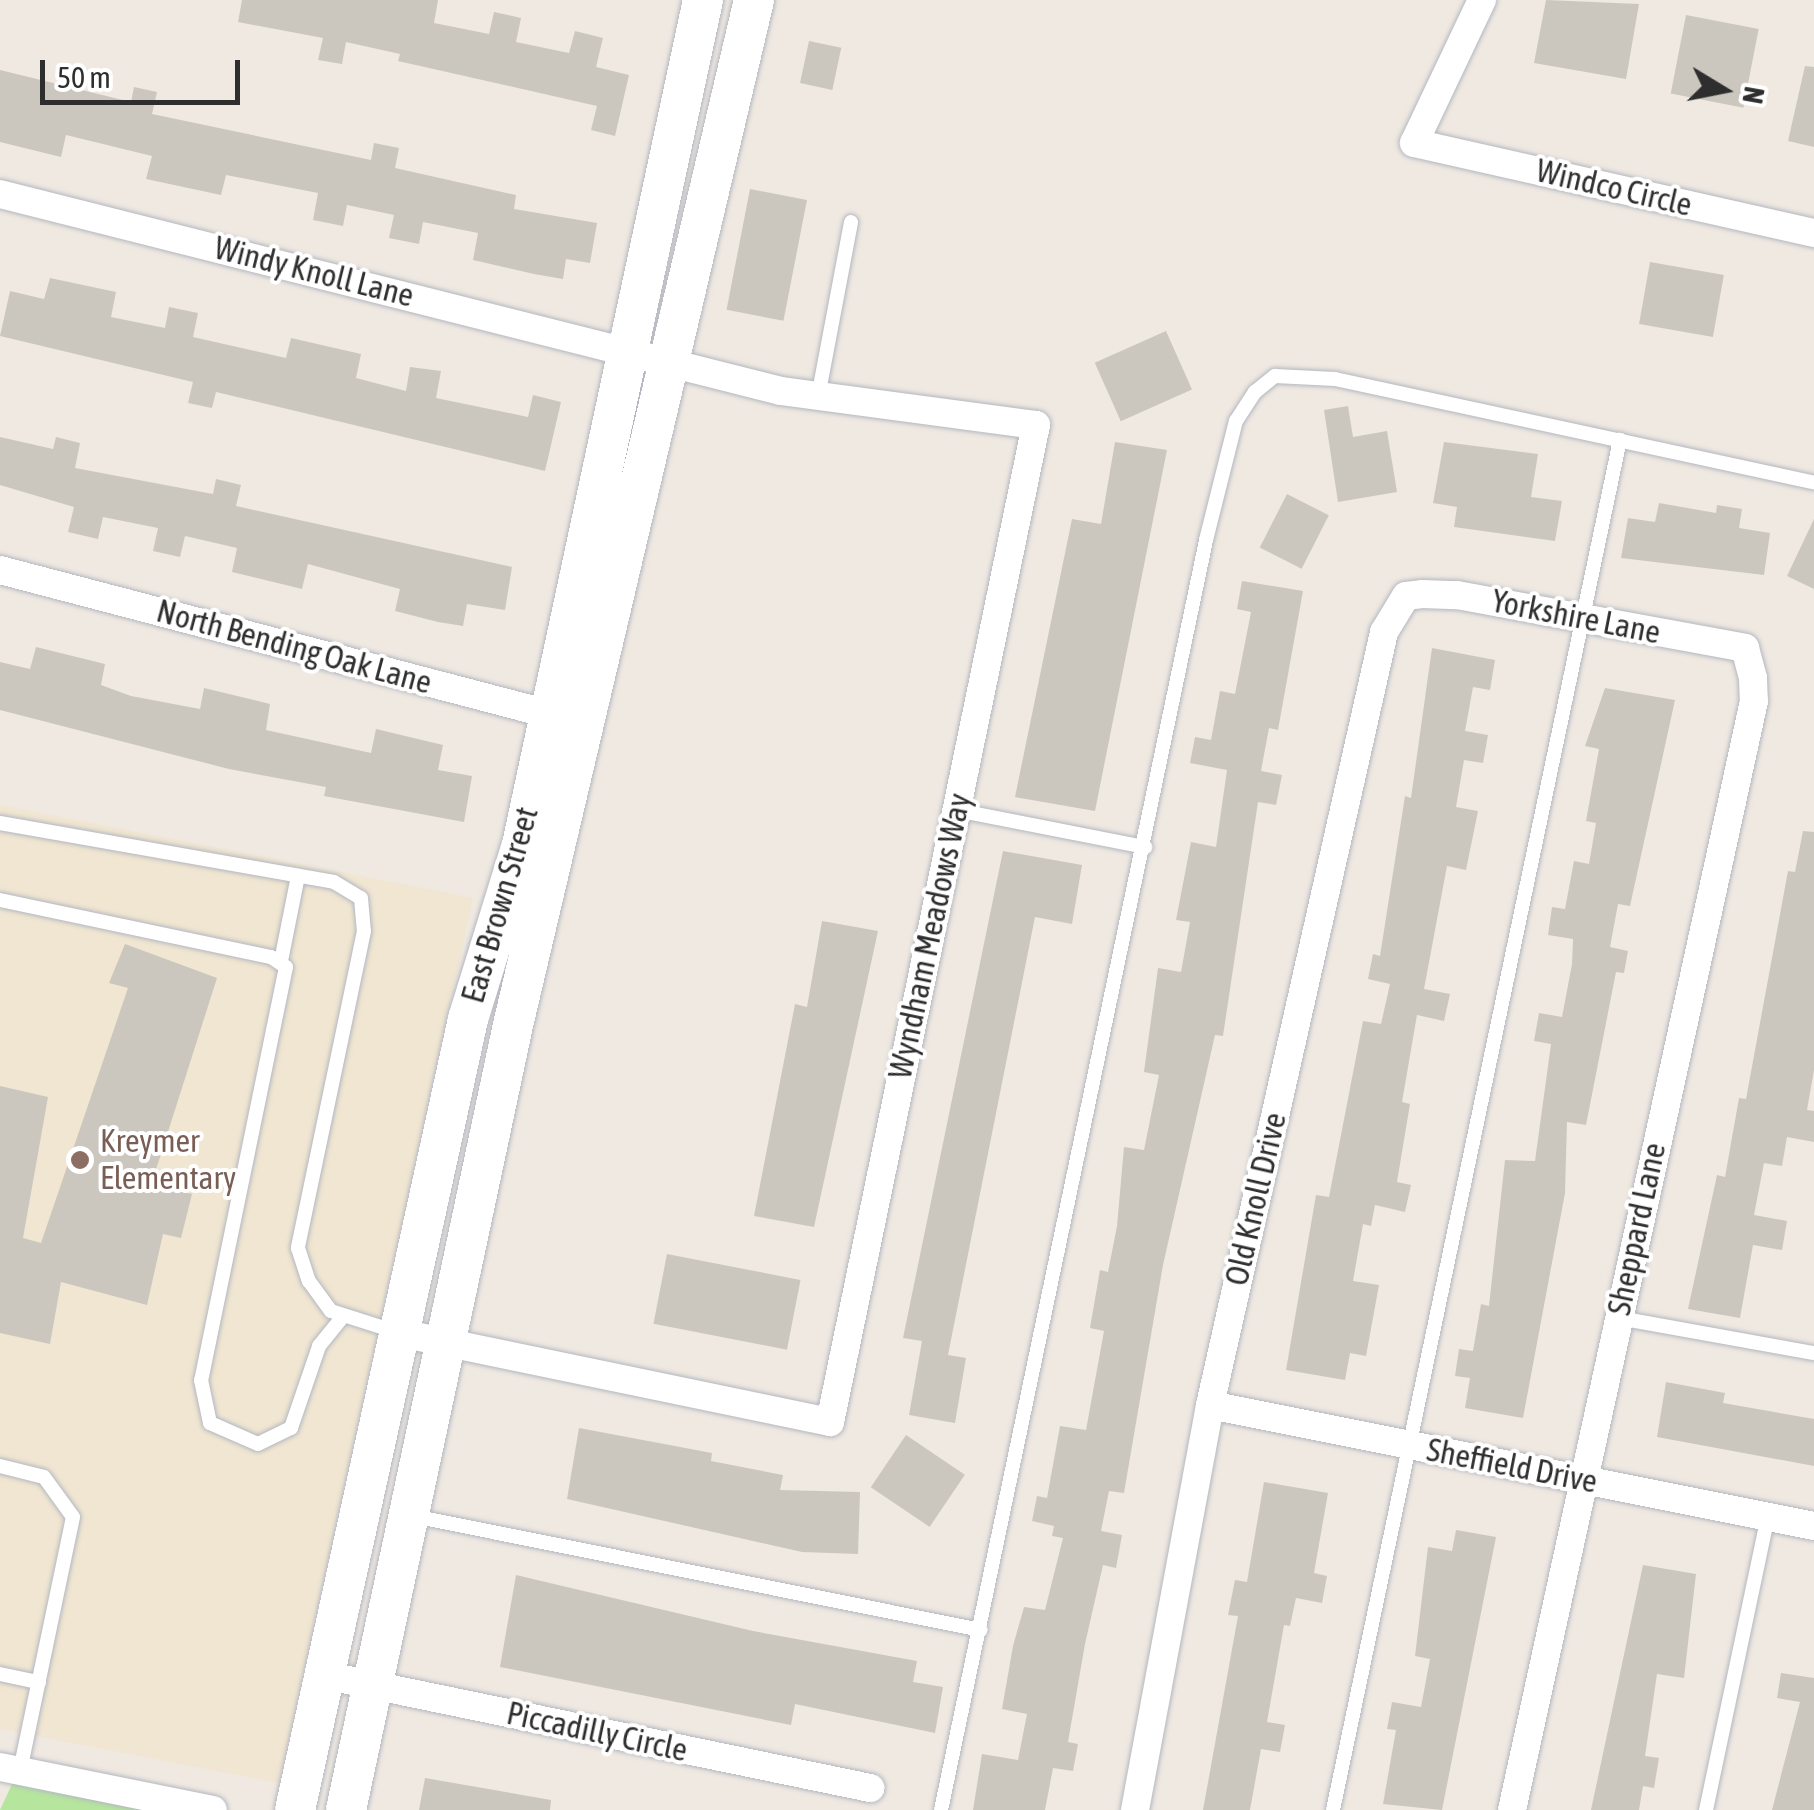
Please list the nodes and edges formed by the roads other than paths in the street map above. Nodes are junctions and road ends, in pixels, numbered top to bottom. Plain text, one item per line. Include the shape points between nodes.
1 (1482, 0) edge
2 (700, 1) edge
3 (752, 8) edge
4 (0, 194) edge
5 (851, 222) dead end
6 (1814, 232) edge
7 (628, 350) junction
8 (671, 361) junction
9 (818, 397) junction
10 (1620, 440) junction
11 (1814, 483) edge
12 (0, 570) edge
13 (1406, 596) joint
14 (1580, 618) junction
15 (1745, 648) joint
16 (568, 719) junction
17 (956, 810) junction
18 (0, 822) edge
19 (1145, 847) junction
20 (298, 876) junction
21 (0, 900) edge
22 (281, 961) junction
23 (1618, 1318) junction
24 (341, 1319) junction
25 (397, 1332) junction
26 (445, 1342) junction
27 (1813, 1354) edge
28 (1210, 1405) junction
29 (1408, 1444) junction
30 (0, 1466) edge
31 (1582, 1480) junction
32 (408, 1515) junction
33 (1768, 1517) junction
34 (1814, 1526) edge
35 (981, 1630) junction
36 (0, 1674) edge
37 (324, 1675) junction
38 (40, 1682) junction
39 (373, 1686) junction
40 (10, 1769) edge
41 (870, 1788) dead end
42 (212, 1810) edge
43 (295, 1810) edge
44 (346, 1810) edge
45 (941, 1810) edge
46 (1136, 1810) edge
47 (1333, 1810) edge
48 (1512, 1810) edge
49 (1706, 1810) edge

1 - 6 street, Windco Circle via 1414,143
2 - 3 street
2 - 7 main road, East Brown Street
3 - 8 main road, East Brown Street
4 - 7 street, Windy Knoll Lane
5 - 9 lane
7 - 8 street, Wyndham Meadows Way
7 - 16 main road, East Brown Street
8 - 9 street, Wyndham Meadows Way
8 - 16 main road, East Brown Street
9 - 17 street, Wyndham Meadows Way via 1036,425
10 - 11 lane
10 - 14 lane
10 - 19 lane via 1335,379 1275,376 1254,392 1236,421 1206,540
12 - 16 street, North Bending Oak Lane
13 - 14 street, Yorkshire Lane via 1457,594
13 - 28 street, Old Knoll Drive via 1384,632
14 - 15 street, Yorkshire Lane
14 - 29 lane
15 - 23 street, Sheppard Lane via 1754,700
16 - 25 main road, East Brown Street via 468,1019
16 - 26 main road, East Brown Street via 513,1026
17 - 19 lane
17 - 26 street, Wyndham Meadows Way via 830,1422
18 - 20 lane
19 - 35 lane
20 - 22 lane
20 - 24 lane via 352,886 366,914 298,1235 309,1281
21 - 22 lane
22 - 24 lane via 287,974 201,1380 210,1423 258,1444 291,1428 320,1346
23 - 27 lane
23 - 31 street, Sheppard Lane
24 - 25 lane
25 - 26 street, Wyndham Meadows Way
25 - 37 main road, East Brown Street
26 - 32 main road, East Brown Street
28 - 29 street, Sheffield Drive
28 - 46 street, Old Knoll Drive
29 - 31 street, Sheffield Drive
29 - 47 lane
30 - 38 lane via 56,1485 73,1517
31 - 33 street, Sheffield Drive
31 - 48 street, Sheppard Lane
32 - 35 lane
32 - 39 main road, East Brown Street
33 - 34 street, Sheffield Drive
33 - 49 lane
35 - 45 lane
36 - 38 lane
37 - 39 street, Piccadilly Circle
37 - 43 main road, East Brown Street
38 - 40 lane
39 - 41 street, Piccadilly Circle
39 - 44 main road, East Brown Street
40 - 42 street

